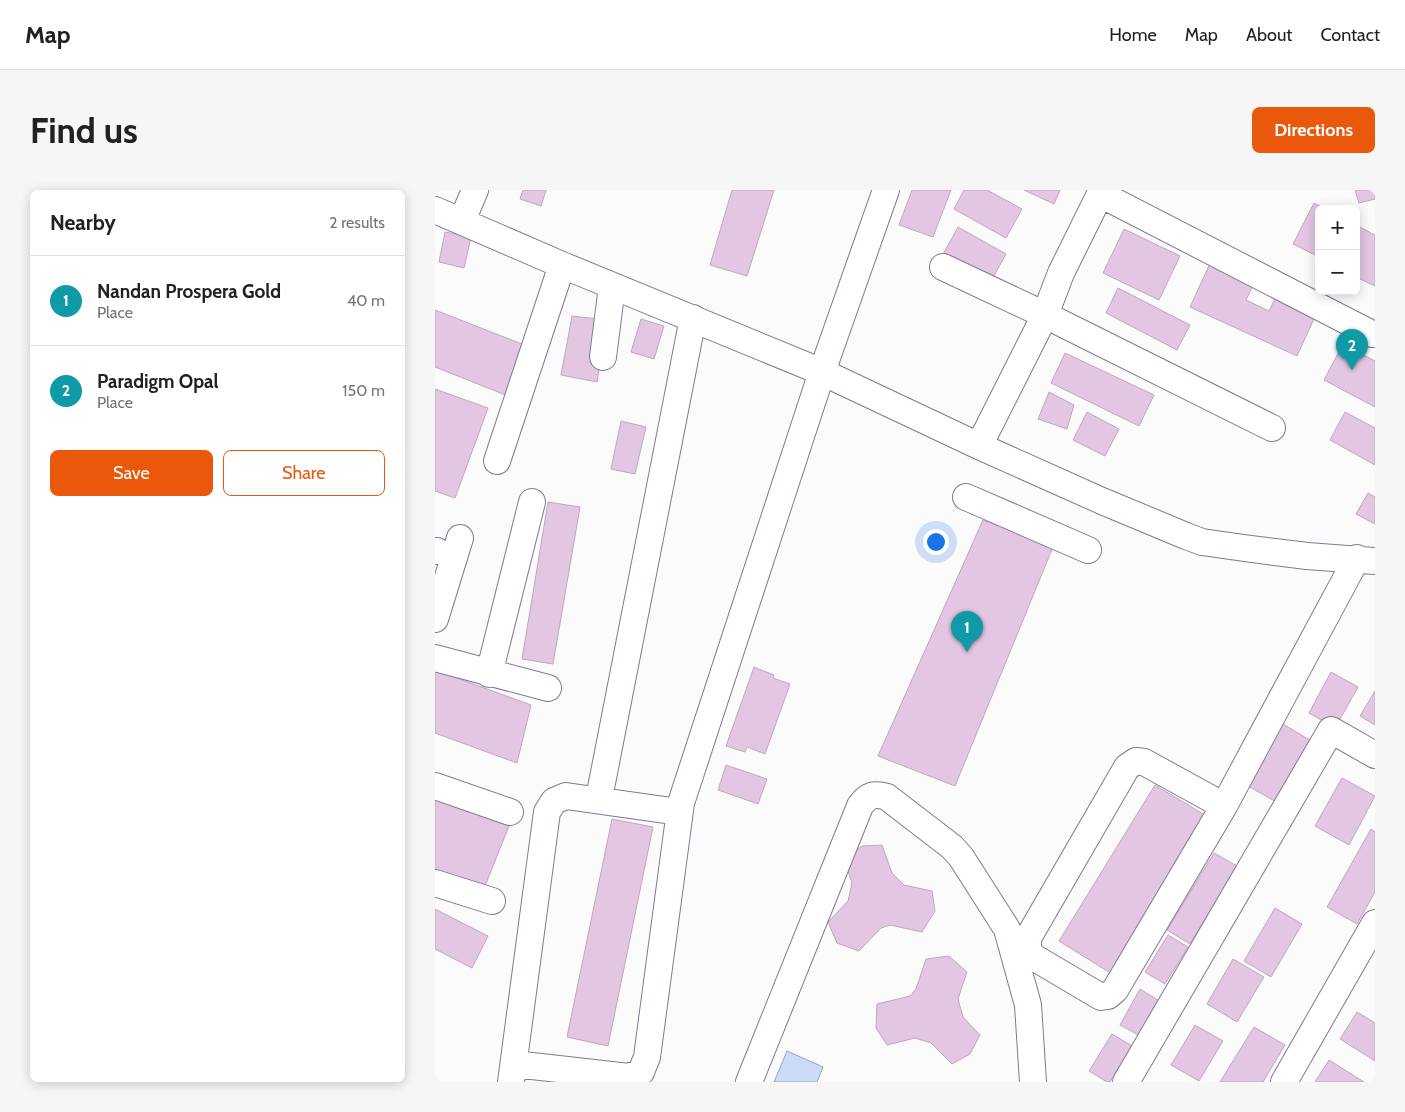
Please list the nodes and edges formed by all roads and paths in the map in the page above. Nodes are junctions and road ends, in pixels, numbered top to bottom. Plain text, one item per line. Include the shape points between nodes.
1 (475, 190) edge
2 (886, 190) edge
3 (1101, 192) edge
4 (435, 210) edge
5 (462, 221) junction
6 (562, 265) junction
7 (943, 267) dead end
8 (612, 286) junction
9 (1045, 315) junction
10 (693, 318) junction
11 (1372, 334) dead end
12 (603, 357) dead end
13 (822, 372) junction
14 (1272, 428) dead end
15 (989, 457) junction
16 (497, 461) dead end
17 (966, 496) dead end
18 (532, 502) dead end
19 (460, 538) dead end
20 (1088, 550) dead end
21 (1366, 560) edge
22 (435, 619) edge
23 (435, 658) edge
24 (489, 674) junction
25 (548, 688) dead end
26 (1375, 755) edge
27 (435, 786) edge
28 (601, 788) dead end
29 (1224, 806) junction
30 (510, 812) dead end
31 (679, 812) junction
32 (435, 883) edge
33 (492, 901) dead end
34 (1375, 923) edge
35 (513, 1073) edge
36 (749, 1082) edge
37 (1033, 1082) edge
38 (1126, 1082) edge
39 (1283, 1082) edge

1 - 5 street
2 - 13 street
3 - 9 street via 1061,272
3 - 11 street
4 - 5 street
5 - 6 street
6 - 8 street
6 - 16 street
7 - 9 street
8 - 10 street
8 - 12 street
9 - 14 street
9 - 15 street
10 - 13 street
10 - 28 street
13 - 15 street
13 - 31 street
15 - 21 street via 1098,509 1201,542
17 - 20 street
18 - 24 street
19 - 22 street
21 - 29 street
23 - 24 street
24 - 25 street
26 - 38 street via 1331,730
27 - 30 street
29 - 29 street via 1115,990 1108,996 1101,997 1028,951 1028,938 1127,767 1135,761 1144,762
31 - 35 street via 647,1056 641,1072 629,1077
31 - 35 street via 565,796 554,802 547,812
32 - 33 street
34 - 39 street
36 - 37 street via 861,806 867,797 875,794 887,797 952,847 1007,929 1028,1005

